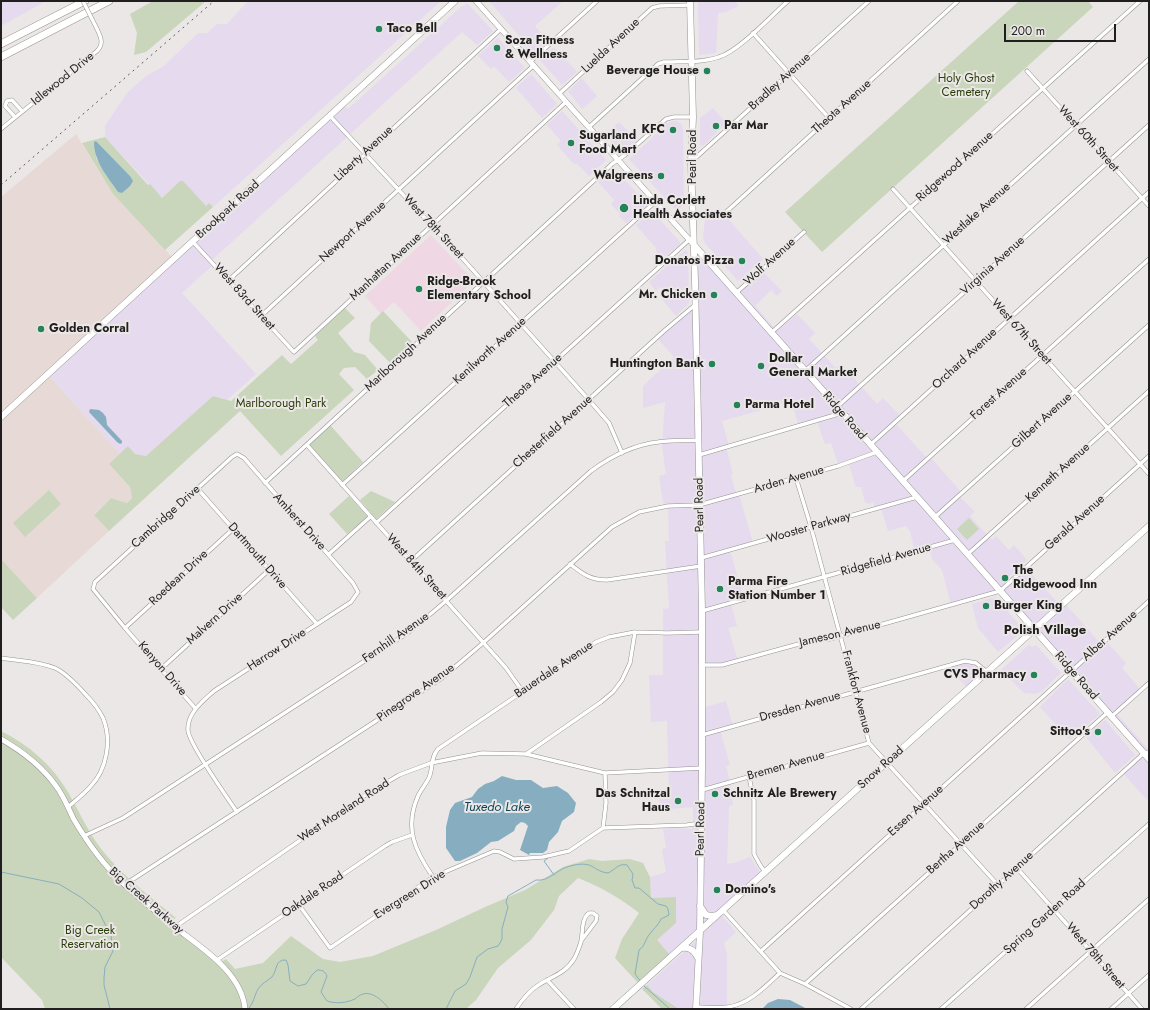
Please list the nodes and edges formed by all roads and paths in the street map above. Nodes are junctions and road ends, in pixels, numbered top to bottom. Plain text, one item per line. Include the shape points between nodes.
1 (84, 1) edge
2 (109, 1) edge
3 (455, 1) edge
4 (476, 1) edge
5 (597, 1) edge
6 (788, 1) edge
7 (869, 1) edge
8 (958, 1) edge
9 (1140, 1) edge
10 (690, 3) edge
11 (501, 30) junction
12 (752, 33) junction
13 (1, 44) edge
14 (1, 57) edge
15 (1149, 59) edge
16 (690, 61) junction
17 (532, 64) junction
18 (1027, 71) dead end
19 (789, 74) junction
20 (1042, 89) junction
21 (559, 94) junction
22 (566, 102) junction
23 (22, 111) junction
24 (330, 116) junction
25 (15, 117) junction
26 (693, 117) junction
27 (829, 118) junction
28 (1149, 125) edge
29 (1076, 126) junction
30 (589, 127) junction
31 (1, 129) edge
32 (365, 154) junction
33 (618, 159) junction
34 (691, 162) junction
35 (1108, 162) junction
36 (893, 189) dead end
37 (398, 190) junction
38 (1149, 192) edge
39 (1142, 198) junction
40 (655, 202) junction
41 (1149, 206) edge
42 (910, 208) junction
43 (725, 212) dead end
44 (432, 226) junction
45 (804, 232) dead end
46 (193, 242) junction
47 (692, 242) junction
48 (942, 245) junction
49 (1149, 259) edge
50 (229, 280) junction
51 (483, 282) junction
52 (975, 282) junction
53 (736, 292) junction
54 (696, 305) junction
55 (261, 316) junction
56 (1008, 319) junction
57 (520, 324) junction
58 (1149, 325) edge
59 (771, 333) junction
60 (294, 352) joint
61 (1042, 355) junction
62 (554, 362) junction
63 (805, 371) junction
64 (1149, 391) edge
65 (1075, 392) junction
66 (589, 400) junction
67 (837, 407) junction
68 (842, 413) junction
69 (1, 417) edge
70 (1108, 428) junction
71 (698, 440) junction
72 (307, 445) junction
73 (870, 445) junction
74 (622, 452) junction
75 (877, 452) junction
76 (237, 454) joint
77 (698, 455) junction
78 (1149, 456) edge
79 (1140, 464) junction
80 (1149, 474) edge
81 (796, 478) junction
82 (903, 480) junction
83 (265, 483) junction
84 (342, 485) junction
85 (198, 488) junction
86 (917, 497) junction
87 (700, 505) junction
88 (370, 517) junction
89 (935, 518) junction
90 (376, 523) junction
91 (1149, 526) edge
92 (811, 527) junction
93 (233, 529) junction
94 (955, 540) junction
95 (328, 554) junction
96 (968, 554) junction
97 (701, 558) junction
98 (411, 561) junction
99 (570, 564) junction
100 (701, 566) junction
101 (269, 570) junction
102 (824, 578) junction
103 (96, 582) joint
104 (1000, 591) junction
105 (358, 592) joint
106 (446, 601) junction
107 (1149, 601) edge
108 (702, 612) junction
109 (317, 624) junction
110 (125, 628) junction
111 (1035, 630) junction
112 (635, 632) junction
113 (701, 632) junction
114 (841, 636) junction
115 (484, 643) junction
116 (1, 658) edge
117 (701, 665) junction
118 (162, 668) junction
119 (1072, 671) junction
120 (987, 672) junction
121 (1149, 683) edge
122 (523, 692) junction
123 (855, 692) junction
124 (195, 708) junction
125 (1109, 715) junction
126 (702, 735) junction
127 (1, 739) edge
128 (869, 743) junction
129 (1147, 753) edge
130 (526, 754) junction
131 (1149, 759) edge
132 (888, 762) junction
133 (206, 764) junction
134 (431, 764) junction
135 (702, 768) junction
136 (605, 773) junction
137 (749, 776) junction
138 (702, 790) junction
139 (926, 803) junction
140 (68, 807) junction
141 (237, 812) junction
142 (701, 823) junction
143 (1149, 824) edge
144 (603, 828) junction
145 (412, 835) junction
146 (84, 836) junction
147 (962, 844) junction
148 (1016, 868) junction
149 (765, 872) junction
150 (433, 877) junction
151 (998, 884) junction
152 (124, 885) junction
153 (1149, 899) edge
154 (299, 905) junction
155 (700, 905) junction
156 (1054, 909) junction
157 (723, 910) junction
158 (717, 915) junction
159 (175, 927) junction
160 (700, 931) junction
161 (581, 941) junction
162 (681, 948) junction
163 (761, 951) junction
164 (1090, 951) junction
165 (218, 960) junction
166 (698, 960) junction
167 (780, 973) junction
168 (1149, 975) edge
169 (547, 980) junction
170 (805, 984) junction
171 (1128, 994) junction
172 (245, 1007) edge
173 (696, 1008) edge
174 (516, 1009) edge
175 (574, 1009) edge
176 (613, 1009) edge
177 (851, 1009) edge
178 (861, 1009) edge
179 (941, 1009) edge
180 (1026, 1009) edge
181 (1110, 1009) edge
182 (1142, 1009) edge

1 - 13 highway
1 - 23 street, Idlewood Drive, bridge via 97,29 101,46
2 - 14 highway
3 - 24 main road, Brookpark Road
4 - 11 street, Ridge Road
5 - 17 street, Newport Avenue
6 - 12 street
7 - 19 street, Bradley Avenue
8 - 27 street, Theota Avenue
9 - 20 street, Ridgewood Avenue
10 - 16 main road, Pearl Road
10 - 21 street, Luelda Avenue via 652,8
11 - 17 street, Ridge Road
11 - 32 street, Liberty Avenue
12 - 16 street via 723,56
12 - 19 street
15 - 29 street, Westlake Avenue
16 - 26 main road, Pearl Road
16 - 30 street via 660,64
17 - 21 street, Ridge Road
17 - 37 street, Newport Avenue
18 - 20 street, West 60th Street
19 - 27 street
19 - 34 street, Bradley Avenue
20 - 29 street, West 60th Street
20 - 42 street, Ridgewood Avenue
21 - 22 street, Ridge Road
22 - 30 street, Ridge Road
22 - 44 street, Manhattan Avenue
23 - 25 street, Idlewood Drive
23 - 25 street, Idlewood Drive via 12,100 7,101 6,106
24 - 32 street, West 78th Street
24 - 46 main road, Brookpark Road
25 - 31 street, Idlewood Drive
26 - 33 street, Marlborough Avenue via 666,119
26 - 34 main road, Pearl Road
27 - 43 street, Theota Avenue
28 - 35 street, Virginia Avenue
29 - 35 street, West 60th Street
29 - 48 street, Westlake Avenue
30 - 33 street, Ridge Road
32 - 37 street, West 78th Street
32 - 50 street, Liberty Avenue
33 - 40 street, Ridge Road
33 - 51 street, Marlborough Avenue
34 - 47 main road, Pearl Road
35 - 39 street, West 60th Street
35 - 52 street, Virginia Avenue
36 - 42 street, West 67th Street
37 - 44 street, West 78th Street
37 - 55 street, Newport Avenue
38 - 39 street, Orchard Avenue
39 - 41 street, West 60th Street
39 - 56 street, Orchard Avenue
40 - 47 street, Ridge Road
40 - 57 street, Kenilworth Avenue
42 - 48 street, West 67th Street
42 - 59 street, Ridgewood Avenue
44 - 51 street, West 78th Street
44 - 60 street, Manhattan Avenue
45 - 53 street, Wolf Avenue
46 - 50 street, West 83rd Street
46 - 69 main road, Brookpark Road
47 - 53 main road, Ridge Road
47 - 54 main road, Pearl Road
47 - 62 street, Theota Avenue
48 - 52 street, West 67th Street
48 - 63 street, Westlake Avenue
49 - 61 street, Forest Avenue
50 - 55 street, West 83rd Street
51 - 57 street, West 78th Street
51 - 72 street, Marlborough Avenue
52 - 56 street, West 67th Street
52 - 67 street, Virginia Avenue
53 - 59 main road, Ridge Road
54 - 66 street, Chesterfield Avenue
54 - 71 main road, Pearl Road
55 - 60 street, West 83rd Street
56 - 61 street, West 67th Street
56 - 73 street, Orchard Avenue
57 - 62 street, West 78th Street
57 - 84 street, Kenilworth Avenue
58 - 65 street, Gilbert Avenue
59 - 63 main road, Ridge Road
61 - 65 street, West 67th Street
61 - 82 street, Forest Avenue
62 - 66 street, West 78th Street
62 - 90 street, Theota Avenue
63 - 67 main road, Ridge Road
64 - 70 street, Kenneth Avenue
65 - 70 street, West 67th Street
65 - 89 street, Gilbert Avenue
66 - 74 street, West 78th Street via 609,423
66 - 98 street, Chesterfield Avenue
67 - 68 main road, Ridge Road
68 - 73 main road, Ridge Road
68 - 77 street
70 - 79 street, West 67th Street
70 - 96 street, Kenneth Avenue
71 - 74 street, Fernhill Avenue via 658,442
71 - 77 main road, Pearl Road
72 - 83 street, Marlborough Avenue
72 - 84 street, West 84th Street
73 - 75 main road, Ridge Road
74 - 106 street, Fernhill Avenue via 591,471
75 - 81 street, Arden Avenue
75 - 82 main road, Ridge Road
76 - 83 street, Amherst Drive via 244,458
76 - 85 street, Cambridge Drive
77 - 87 main road, Pearl Road
78 - 79 street, Gerald Avenue
79 - 80 street, West 67th Street
79 - 104 street, Gerald Avenue
81 - 87 street, Arden Avenue
81 - 92 street, Frankfort Avenue
82 - 86 main road, Ridge Road
83 - 95 street, Amherst Drive
84 - 88 street, West 84th Street
85 - 93 street, Dartmouth Drive
85 - 103 street, Cambridge Drive
86 - 89 main road, Ridge Road
86 - 92 street, Wooster Parkway
87 - 97 main road, Pearl Road
87 - 99 street, Pinegrove Avenue via 668,506 639,512 612,527
88 - 90 street, West 84th Street
88 - 95 street
89 - 94 main road, Ridge Road
90 - 98 street, West 84th Street
91 - 111 main road, Snow Road
92 - 97 street, Wooster Parkway
92 - 102 street, Frankfort Avenue
93 - 101 street, Dartmouth Drive
93 - 110 street, Roedean Drive
94 - 96 main road, Ridge Road
94 - 102 street, Ridgefield Avenue
95 - 105 street, Amherst Drive
96 - 104 main road, Ridge Road
97 - 100 main road, Pearl Road
98 - 106 street, West 84th Street
99 - 100 street via 589,578 603,580
99 - 115 street, Pinegrove Avenue
100 - 108 main road, Pearl Road
101 - 109 street, Dartmouth Drive
101 - 118 street, Malvern Drive
102 - 108 street, Ridgefield Avenue
102 - 114 street, Frankfort Avenue
103 - 110 street, Kenyon Drive via 93,589
104 - 111 main road, Ridge Road
104 - 114 street, Jameson Avenue
105 - 109 street, Harrow Drive via 352,602
106 - 115 street, West 84th Street
106 - 133 street, Fernhill Avenue via 409,632
107 - 119 street, Alber Avenue
108 - 113 main road, Pearl Road
109 - 124 street, Harrow Drive via 214,691
110 - 118 street, Kenyon Drive
111 - 119 main road, Ridge Road
111 - 120 main road, Snow Road
112 - 113 street, Bauerdale Avenue
112 - 122 street, Bauerdale Avenue via 596,642
112 - 130 street via 630,663 613,692
113 - 117 main road, Pearl Road
114 - 117 street, Jameson Avenue via 806,642 722,665
114 - 123 street, Frankfort Avenue
115 - 122 street, West 84th Street
115 - 141 street, Pinegrove Avenue via 442,678
116 - 140 street via 56,668 93,702 103,718 107,756 92,786
117 - 126 main road, Pearl Road
118 - 124 street, Kenyon Drive
119 - 125 main road, Ridge Road
119 - 139 street, Essen Avenue
120 - 123 street, Dresden Avenue via 976,663 965,661
120 - 132 main road, Snow Road
121 - 125 street, Bertha Avenue
122 - 134 street, Bauerdale Avenue via 442,746 434,753
123 - 126 street, Dresden Avenue
123 - 128 street, Frankfort Avenue
124 - 133 street, Kenyon Drive via 188,731
125 - 129 main road, Ridge Road
125 - 147 street, Bertha Avenue
126 - 135 main road, Pearl Road
127 - 140 street, Big Creek Parkway via 36,763 57,786
128 - 132 street, Frankfort Avenue
128 - 137 street, Bremen Avenue
129 - 131 main road, Ridge Road
129 - 148 street, Dorothy Avenue
130 - 134 street, West Moreland Road via 482,753
130 - 136 street, West Moreland Road
132 - 139 street, Frankfort Avenue
132 - 149 main road, Snow Road
133 - 141 street, Kenyon Drive
133 - 146 street, Fernhill Avenue via 123,818
134 - 145 street, Bauerdale Avenue via 430,776 415,803
134 - 159 street, West Moreland Road via 399,776 364,796
135 - 136 street, West Moreland Road
135 - 138 main road, Pearl Road
136 - 144 street via 606,803
137 - 138 street, Bremen Avenue
137 - 149 street via 754,800 754,854
138 - 142 main road, Pearl Road
139 - 147 street, Frankfort Avenue
139 - 163 street, Essen Avenue
140 - 146 street, Big Creek Parkway
141 - 152 street, Pinegrove Avenue
142 - 144 street
142 - 155 main road, Pearl Road
143 - 156 street, Spring Garden Road
144 - 150 street, Evergreen Drive via 568,851 514,859 494,851
145 - 150 street via 418,853
145 - 154 street, Oakdale Road via 384,846
146 - 152 street, Big Creek Parkway
147 - 151 street, Frankfort Avenue
147 - 170 street, Bertha Avenue
148 - 151 street, Dorothy Avenue
148 - 156 street, West 78th Street
149 - 157 main road, Snow Road
150 - 154 street, Evergreen Drive via 330,948
151 - 178 street, Dorothy Avenue
152 - 159 street, Big Creek Parkway
153 - 164 street
154 - 165 street, Oakdale Road
155 - 158 main road via 706,915
155 - 160 main road, Pearl Road
156 - 164 street, West 78th Street
156 - 179 street, Spring Garden Road
157 - 158 main road, Snow Road
157 - 163 street
158 - 160 main road, Snow Road
159 - 165 street, Big Creek Parkway
160 - 162 main road, Snow Road
160 - 166 main road, Pearl Road
161 - 161 street via 586,917 593,913 597,916 596,921
161 - 169 street via 570,964 561,973
162 - 166 main road via 691,949
162 - 176 main road, Snow Road
163 - 167 street
164 - 171 street, West 78th Street
164 - 180 street
165 - 172 street, Big Creek Parkway via 237,986
166 - 173 main road, Pearl Road
167 - 170 street
167 - 173 street via 757,995 741,1003 728,1007
168 - 171 street
169 - 174 street via 528,993
169 - 175 street
170 - 177 street
171 - 181 street
171 - 182 street, West 78th Street

